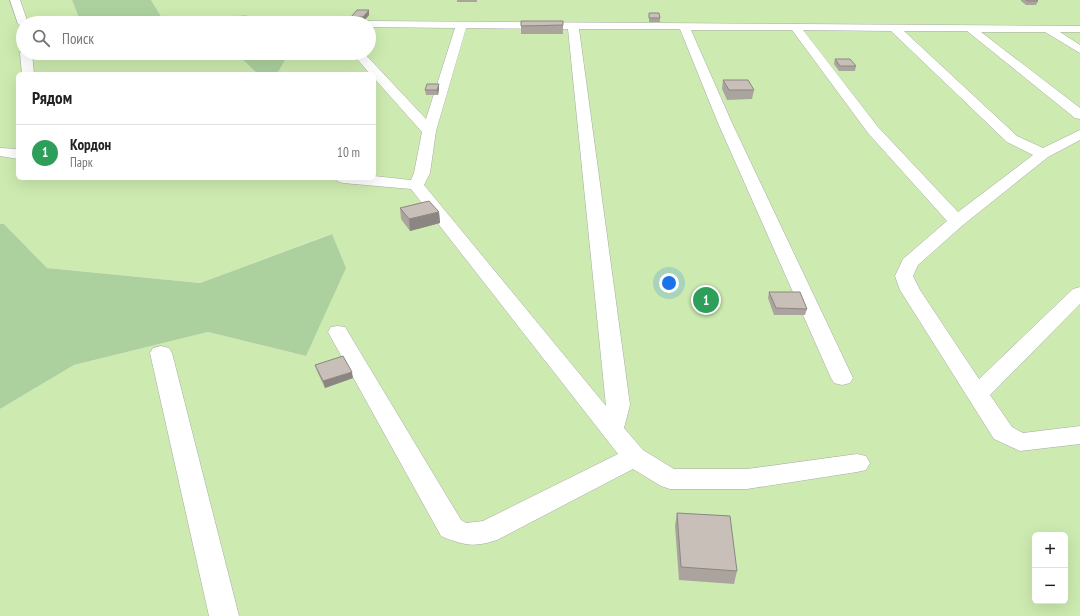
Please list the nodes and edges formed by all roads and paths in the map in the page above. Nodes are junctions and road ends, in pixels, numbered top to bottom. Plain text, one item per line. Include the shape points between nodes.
1 (15, 0) edge
2 (20, 16) edge
3 (376, 24) edge
4 (461, 25) junction
5 (573, 25) junction
6 (684, 26) junction
7 (795, 27) junction
8 (893, 27) junction
9 (969, 28) junction
10 (1048, 29) junction
11 (1080, 29) edge
12 (1080, 50) edge
13 (27, 60) edge
14 (364, 60) edge
15 (28, 72) edge
16 (375, 72) edge
17 (376, 73) edge
18 (1080, 115) edge
19 (429, 131) junction
20 (1080, 134) edge
21 (0, 152) edge
22 (16, 154) edge
23 (1043, 154) junction
24 (364, 180) edge
25 (416, 185) junction
26 (956, 221) junction
27 (1080, 293) edge
28 (338, 332) dead end
29 (160, 353) dead end
30 (842, 378) dead end
31 (977, 394) junction
32 (612, 428) junction
33 (1080, 435) edge
34 (634, 457) junction
35 (856, 463) dead end
36 (224, 616) edge

1 - 2 street
3 - 4 street
4 - 5 street
4 - 19 street
5 - 6 street
5 - 32 street via 618,405
6 - 7 street
6 - 30 street via 741,158
7 - 8 street
7 - 26 street via 873,130
8 - 9 street
8 - 23 street via 1012,139
9 - 10 street
9 - 18 street
10 - 11 street
10 - 12 street
13 - 15 street
14 - 16 street
17 - 19 street
19 - 25 street via 422,173
20 - 23 street
21 - 22 street
23 - 26 street
24 - 25 street
25 - 32 street
26 - 31 street via 910,263 904,276 910,290
27 - 31 street
28 - 34 street via 451,528 465,534 487,532
29 - 36 street
31 - 33 street via 1003,434 1020,442
32 - 34 street
34 - 35 street via 670,479 747,479

